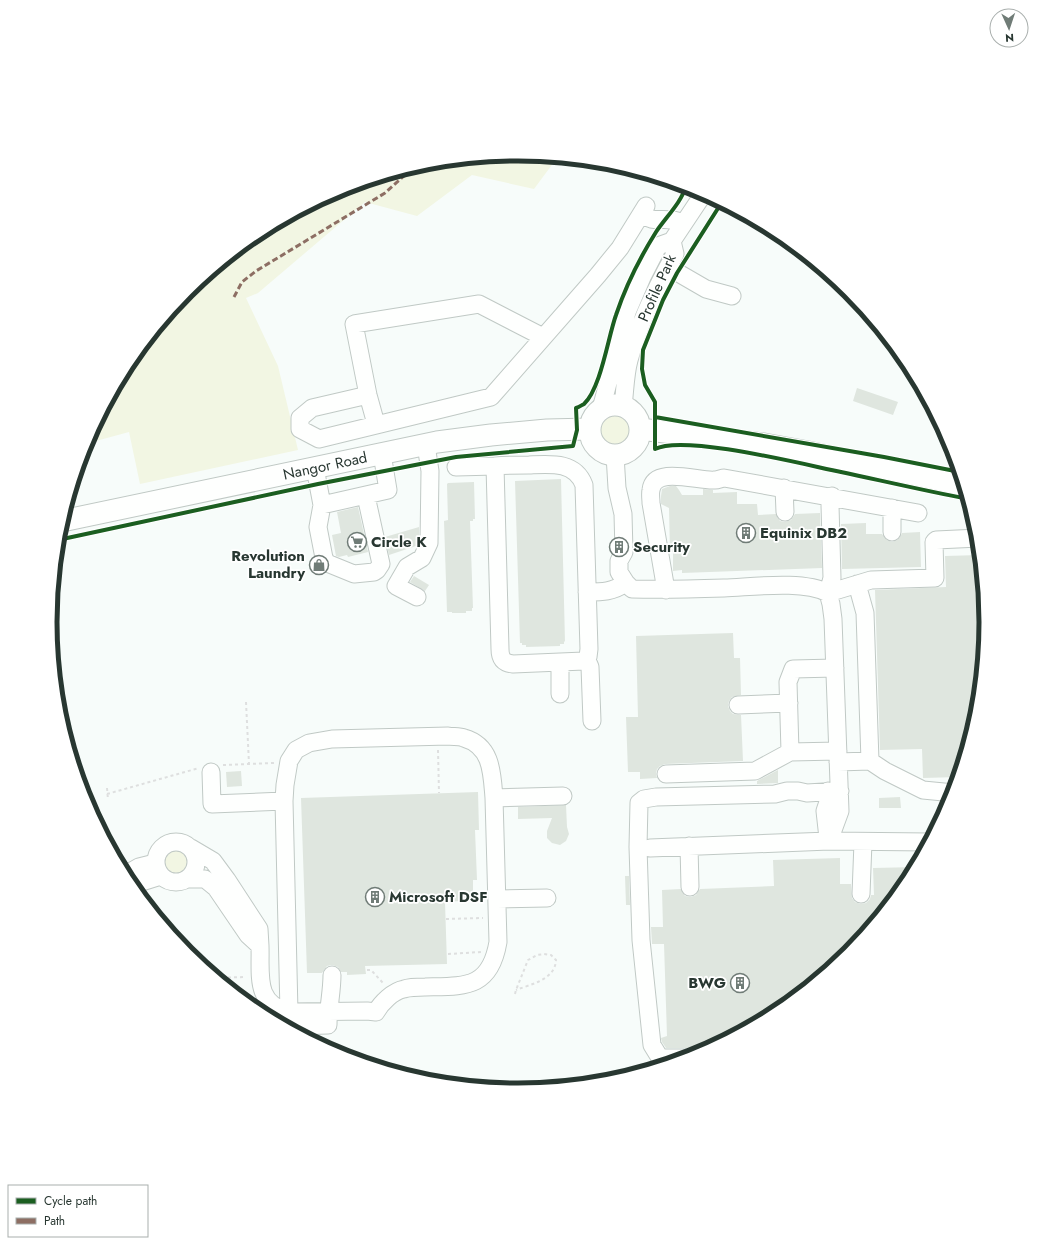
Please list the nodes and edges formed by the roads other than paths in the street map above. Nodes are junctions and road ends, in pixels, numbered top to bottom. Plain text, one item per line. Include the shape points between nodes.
1 (700, 198) edge
2 (641, 214) junction
3 (684, 223) junction
4 (672, 241) junction
5 (668, 267) junction
6 (732, 296) dead end
7 (543, 337) junction
8 (368, 395) junction
9 (623, 406) junction
10 (601, 409) junction
11 (376, 424) junction
12 (590, 429) junction
13 (640, 429) junction
14 (426, 445) junction
15 (382, 454) junction
16 (615, 455) junction
17 (494, 466) junction
18 (456, 467) dead end
19 (315, 468) junction
20 (959, 484) edge
21 (784, 488) junction
22 (366, 496) junction
23 (832, 496) junction
24 (322, 506) junction
25 (892, 508) junction
26 (785, 512) dead end
27 (918, 513) dead end
28 (69, 520) edge
29 (892, 532) dead end
30 (972, 538) edge
31 (626, 583) junction
32 (857, 584) junction
33 (666, 590) junction
34 (587, 592) junction
35 (828, 593) junction
36 (417, 598) dead end
37 (586, 660) junction
38 (560, 662) junction
39 (835, 668) junction
40 (560, 694) dead end
41 (789, 703) junction
42 (738, 705) dead end
43 (592, 721) dead end
44 (790, 752) junction
45 (838, 756) junction
46 (870, 761) junction
47 (211, 772) dead end
48 (666, 774) dead end
49 (834, 791) junction
50 (948, 792) edge
51 (563, 796) dead end
52 (494, 798) junction
53 (284, 801) junction
54 (829, 840) junction
55 (863, 842) junction
56 (924, 842) edge
57 (689, 846) junction
58 (191, 848) junction
59 (650, 848) dead end
60 (158, 869) junction
61 (131, 872) edge
62 (187, 879) junction
63 (139, 884) edge
64 (690, 888) dead end
65 (861, 894) dead end
66 (547, 898) dead end
67 (497, 899) junction
68 (260, 946) junction
69 (327, 975) dead end
70 (328, 1012) junction
71 (292, 1019) junction
72 (672, 1058) edge

1 - 3 street, Profile Park
2 - 3 street via 646,218 670,219
2 - 4 street
2 - 7 street via 620,248
3 - 4 street, Profile Park
4 - 5 street, Profile Park via 675,254
4 - 10 street, Profile Park via 658,246 627,312
5 - 6 street via 706,289
5 - 9 street, Profile Park via 639,328 628,362
7 - 8 street via 479,304 354,324
7 - 11 street via 491,397
8 - 11 street
8 - 11 street via 312,408 300,418 300,429 318,438
9 - 10 main road via 615,405
9 - 13 main road via 635,415
10 - 12 main road via 593,418
12 - 14 main road, Nangor Road via 491,435
12 - 16 main road via 594,444 604,452
13 - 16 main road via 636,444 623,454
13 - 20 main road via 801,450
14 - 15 main road, Nangor Road
14 - 36 street via 430,471 429,543 422,558 407,567 396,586
15 - 19 main road, Nangor Road
15 - 22 street via 388,490
16 - 31 street via 617,488 612,515 612,554 619,561 619,572
17 - 18 street
17 - 34 street via 555,464 576,472 582,478
17 - 38 street via 501,658 509,664
19 - 24 street
19 - 28 main road, Nangor Road
21 - 23 street
21 - 26 street
21 - 33 street via 724,478 715,480 668,476 654,482 650,490 651,503
22 - 24 street
22 - 24 street via 381,564 374,572 354,574 327,563 318,527
23 - 25 street
23 - 35 street via 832,578
25 - 27 street
25 - 29 street
30 - 32 street via 934,542 935,578 871,580
31 - 33 street via 632,589
31 - 34 street via 608,592
32 - 35 street
32 - 46 street via 865,613
33 - 35 street via 794,586 820,589
34 - 37 street via 589,649
35 - 39 street via 833,619
37 - 38 street
37 - 43 street via 590,667
38 - 40 street
39 - 41 street via 793,670 788,682
39 - 45 street
41 - 42 street
41 - 44 street
44 - 45 street
44 - 48 street via 755,771
45 - 46 street
45 - 49 street
46 - 50 street via 885,772 923,790
47 - 53 street via 212,804
49 - 54 street via 840,812
49 - 72 street via 656,797 644,799 639,803 641,940 652,1044 660,1058
51 - 52 street
52 - 53 street via 487,756 477,744 463,737 448,736 332,739 309,743 296,750 289,761
52 - 67 street
53 - 71 street
54 - 55 street
54 - 57 street
55 - 56 street
55 - 65 street
57 - 59 street
57 - 64 street
58 - 60 street via 178,841 165,844 156,856
58 - 62 street via 196,860 195,868
58 - 68 street via 213,861 227,880 259,929
60 - 61 street via 139,867
60 - 62 street via 167,880 181,882
60 - 63 street
62 - 68 street via 205,879 216,888 248,935
66 - 67 street
67 - 70 street via 496,952 492,966 482,976 466,984 403,989 393,994 376,1012
68 - 71 street via 262,988 265,997 271,1005
69 - 70 street via 332,990
70 - 71 street

